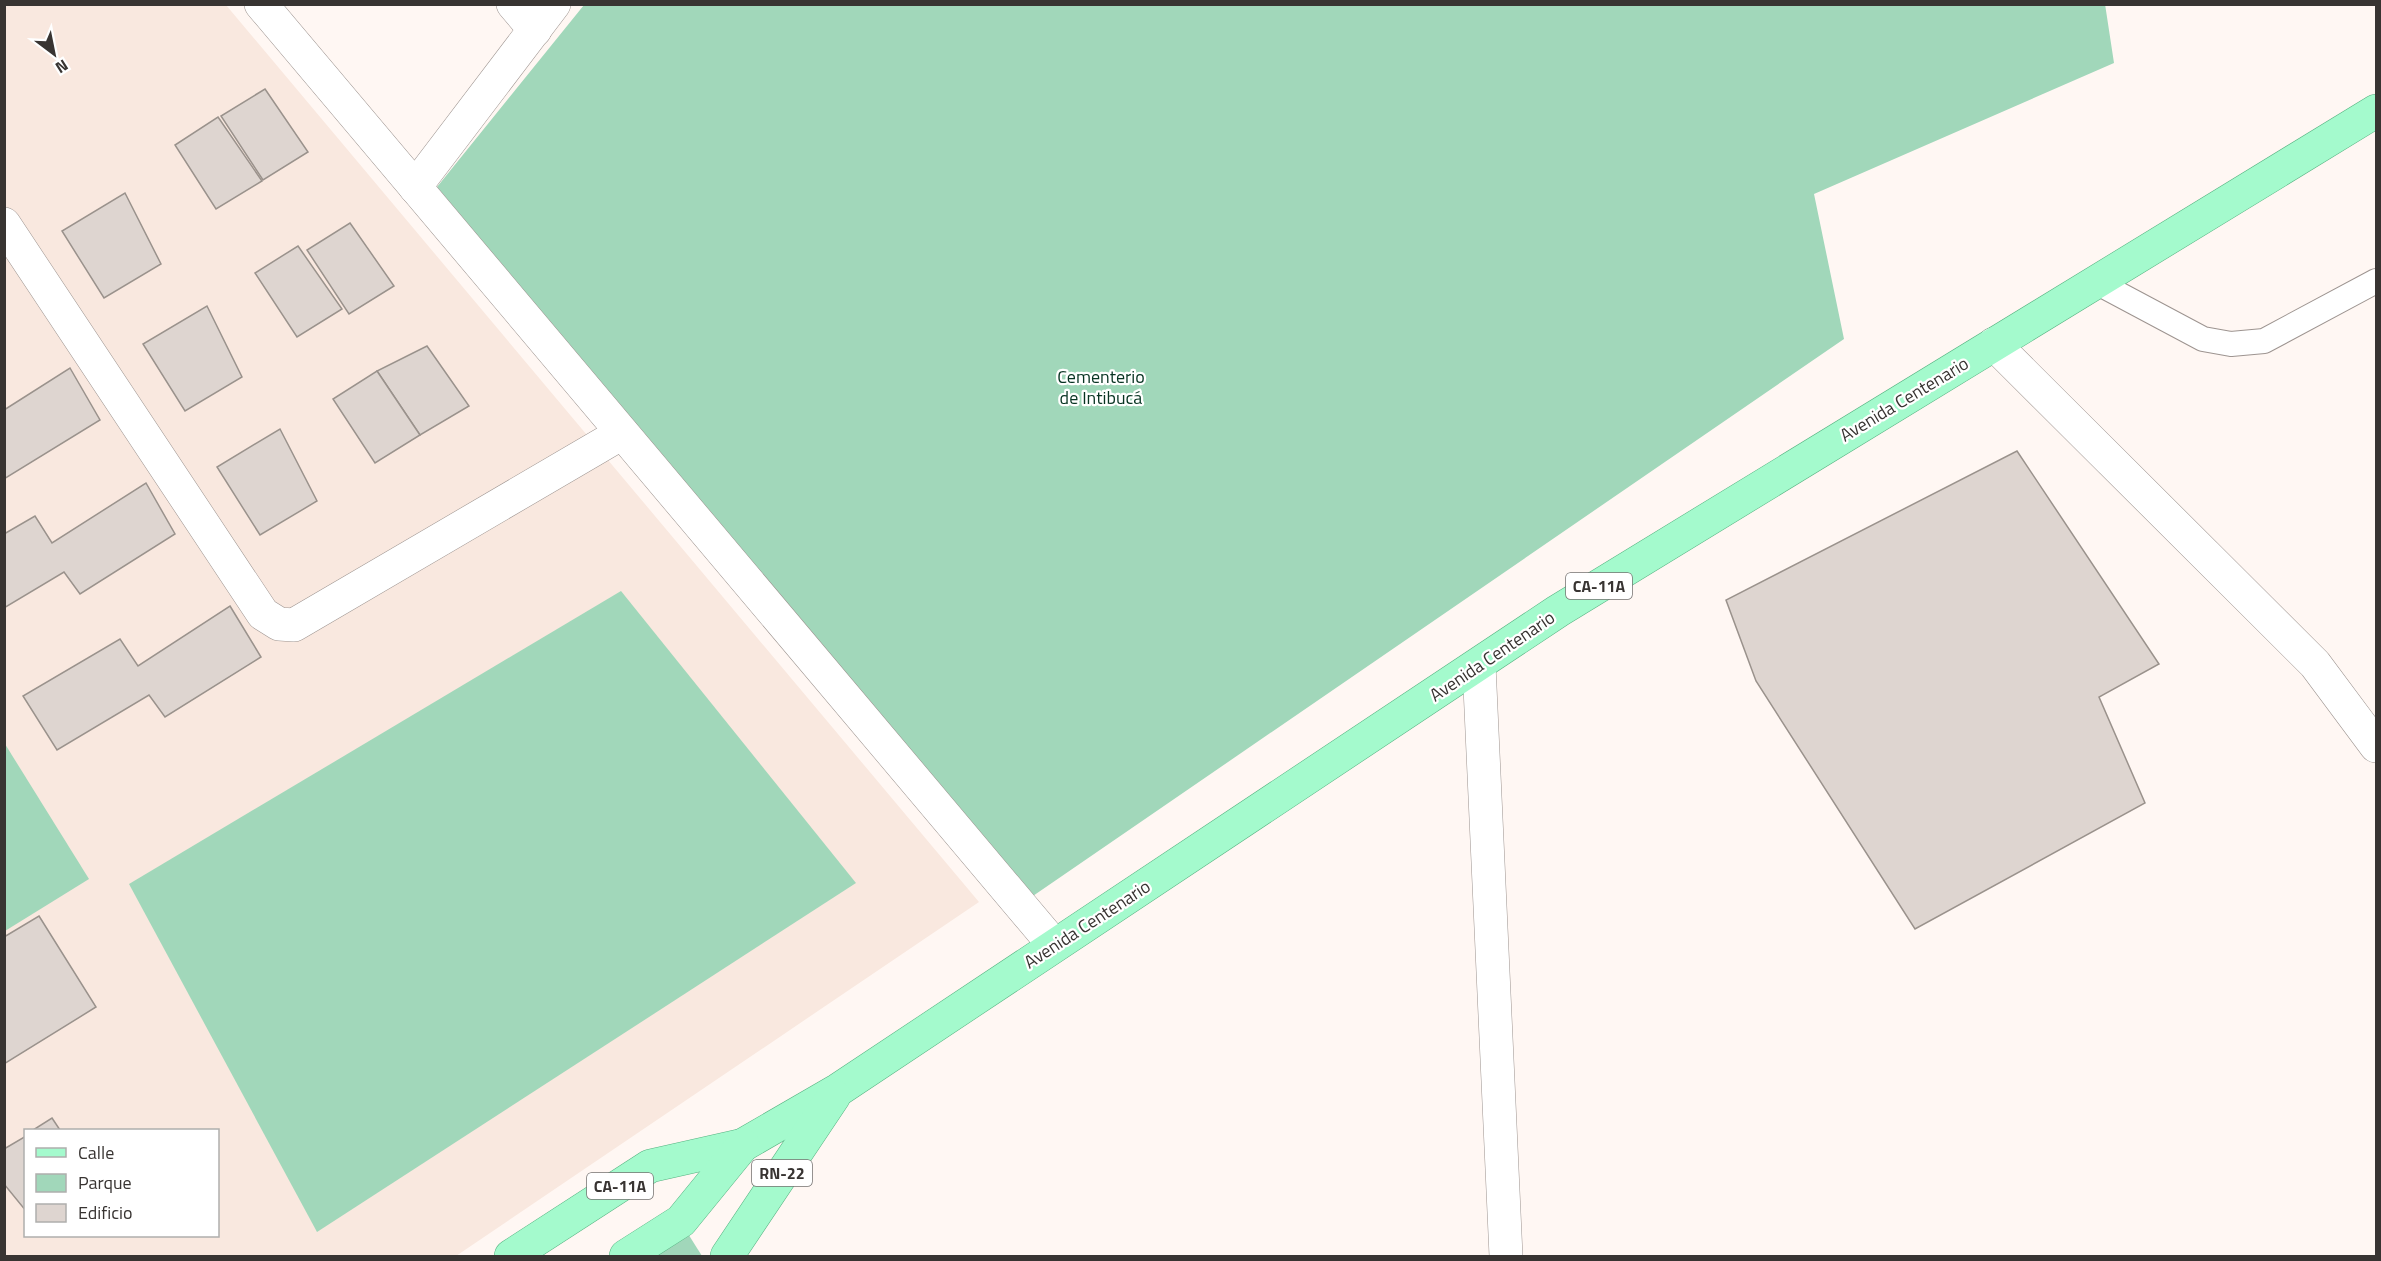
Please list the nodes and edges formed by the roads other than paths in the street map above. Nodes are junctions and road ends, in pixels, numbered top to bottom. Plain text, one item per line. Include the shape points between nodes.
1 (261, 4) edge
2 (513, 4) edge
3 (554, 4) edge
4 (535, 30) junction
5 (2376, 111) edge
6 (415, 187) junction
7 (4, 224) edge
8 (2376, 281) edge
9 (2096, 282) junction
10 (1994, 344) junction
11 (622, 433) junction
12 (1479, 665) junction
13 (2376, 746) edge
14 (1054, 945) junction
15 (838, 1090) junction
16 (743, 1145) junction
17 (511, 1257) edge
18 (626, 1257) edge
19 (727, 1257) edge
20 (1506, 1257) edge

1 - 6 street
2 - 4 street
3 - 4 street
4 - 6 street
5 - 9 main road, Avenida Centenario / CA-11A
6 - 11 street
7 - 11 street via 263,614 279,624 294,625
8 - 9 lane via 2264,341 2231,344 2203,339
9 - 10 main road, Avenida Centenario / CA-11A
10 - 12 main road, Avenida Centenario / CA-11A via 1568,605
10 - 13 street via 2314,664
11 - 14 street
12 - 14 main road, Avenida Centenario / CA-11A
12 - 20 street
14 - 15 main road, Avenida Centenario / CA-11A
15 - 16 main road, Avenida Centenario / CA-11A
15 - 19 main road, RN-22
16 - 17 main road, Avenida Centenario / CA-11A via 650,1166
16 - 18 main road, Avenida Centenario / CA-11A via 681,1221

